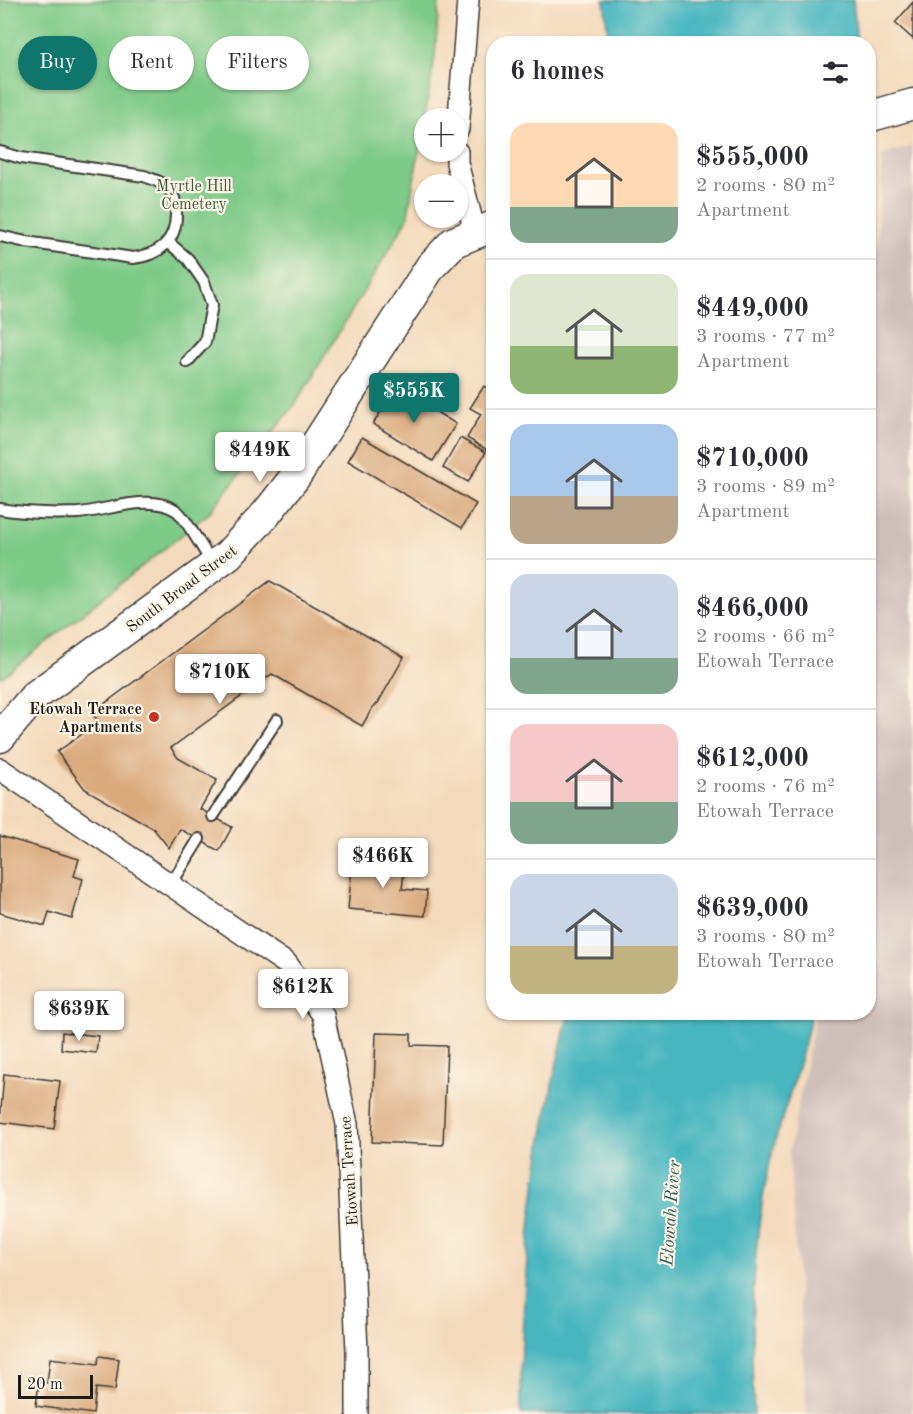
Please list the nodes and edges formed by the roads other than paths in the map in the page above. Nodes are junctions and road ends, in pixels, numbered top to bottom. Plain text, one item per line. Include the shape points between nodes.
1 (468, 0) edge
2 (913, 104) edge
3 (460, 108) edge
4 (876, 115) edge
5 (0, 152) edge
6 (457, 162) edge
7 (484, 229) edge
8 (0, 236) edge
9 (168, 242) junction
10 (187, 362) dead end
11 (0, 509) edge
12 (213, 565) junction
13 (277, 720) dead end
14 (0, 737) edge
15 (0, 769) edge
16 (213, 816) dead end
17 (199, 839) dead end
18 (170, 886) junction
19 (357, 1414) edge

1 - 3 street
2 - 4 main road
5 - 9 lane via 158,181 170,190 176,204 177,223
6 - 7 street
7 - 12 main road, South Broad Street via 454,242 431,266 295,477 253,529
8 - 9 lane via 133,258 147,256
9 - 10 lane via 188,259 204,282 212,305 205,342
11 - 12 lane via 78,513 158,503 178,512
12 - 14 main road, South Broad Street via 35,696
13 - 16 lane
15 - 18 street, Etowah Terrace
17 - 18 lane
18 - 19 street, Etowah Terrace via 287,964 323,1015 347,1124

